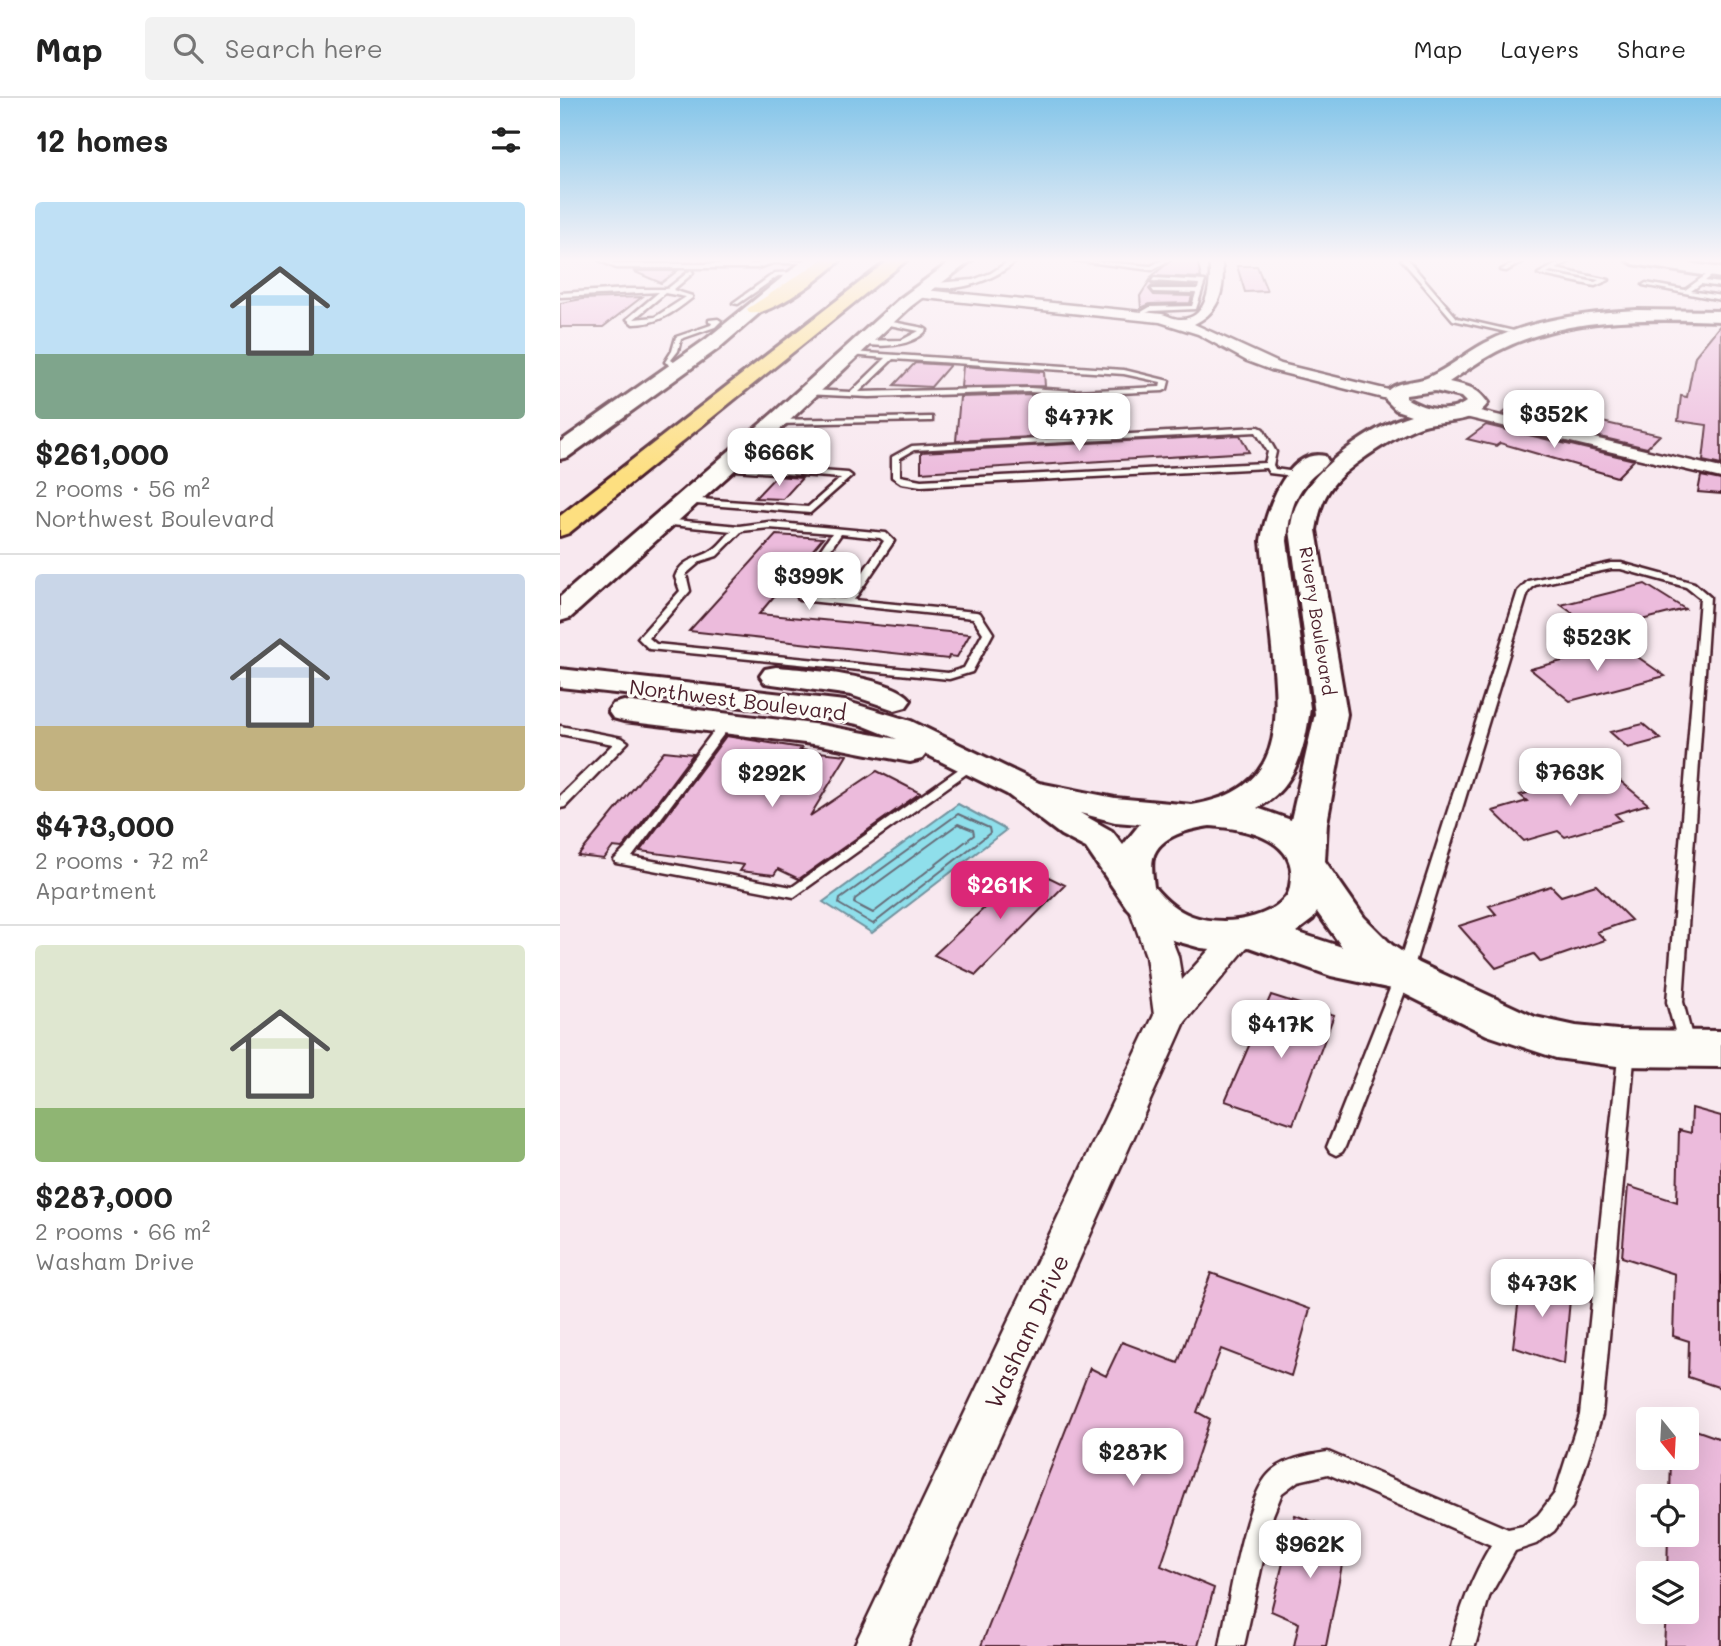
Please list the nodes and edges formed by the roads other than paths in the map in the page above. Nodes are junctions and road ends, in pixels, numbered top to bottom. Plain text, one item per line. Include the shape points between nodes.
1 (700, 331) edge
2 (727, 331) edge
3 (808, 331) edge
4 (863, 331) edge
5 (868, 331) edge
6 (923, 331) edge
7 (1202, 331) edge
8 (1512, 331) edge
9 (1534, 331) edge
10 (1571, 331) edge
11 (1524, 334) junction
12 (856, 339) junction
13 (891, 357) junction
14 (679, 368) junction
15 (1135, 374) junction
16 (1426, 384) junction
17 (1125, 391) junction
18 (762, 392) dead end
19 (808, 392) junction
20 (853, 394) junction
21 (1396, 399) junction
22 (1458, 406) junction
23 (929, 419) dead end
24 (775, 422) junction
25 (682, 430) junction
26 (560, 452) edge
27 (1269, 465) junction
28 (725, 467) junction
29 (1721, 473) edge
30 (1312, 476) junction
31 (687, 501) junction
32 (664, 522) junction
33 (560, 528) edge
34 (739, 529) junction
35 (838, 532) junction
36 (1278, 562) junction
37 (1310, 562) junction
38 (847, 603) junction
39 (560, 612) edge
40 (561, 660) edge
41 (786, 669) junction
42 (1291, 671) junction
43 (1326, 671) junction
44 (560, 704) edge
45 (726, 723) junction
46 (560, 730) edge
47 (974, 764) junction
48 (1026, 790) junction
49 (560, 804) edge
50 (1200, 815) junction
51 (1309, 866) junction
52 (1138, 895) junction
53 (1247, 934) junction
54 (1403, 976) junction
55 (1171, 1015) junction
56 (1627, 1049) junction
57 (1704, 1049) edge
58 (1336, 1147) dead end
59 (1508, 1541) junction
60 (880, 1646) edge
61 (1232, 1646) edge
62 (1463, 1646) edge

1 - 14 lane via 678,338 667,361
2 - 14 street
3 - 25 highway
4 - 12 highway
5 - 12 street
6 - 12 lane via 896,343
7 - 21 street via 1276,367
8 - 11 lane
9 - 11 street
10 - 22 street via 1511,352 1486,367 1473,378
11 - 16 street
12 - 13 lane
12 - 19 street
13 - 15 lane
13 - 20 lane
14 - 26 street
15 - 17 lane
15 - 17 lane via 1165,381 1163,389
16 - 21 street, Rivery Boulevard via 1407,387
16 - 22 street
17 - 20 lane
18 - 25 highway
19 - 20 lane
19 - 24 street
21 - 22 street via 1412,410
21 - 30 street, Rivery Boulevard
22 - 29 street
22 - 30 street, Rivery Boulevard via 1385,433
23 - 24 lane
24 - 28 street
25 - 33 highway
27 - 27 lane via 922,483 896,477 896,457 912,448 1259,429 1272,452
27 - 30 lane via 1272,471
28 - 31 street
28 - 31 lane via 848,476 810,510
30 - 36 street, Rivery Boulevard via 1279,507 1274,541
30 - 37 street, Rivery Boulevard via 1303,530
31 - 32 street
32 - 34 lane
32 - 39 street
34 - 35 lane via 769,525
34 - 41 lane via 714,554 698,559 681,573 685,591 643,638 653,647
35 - 38 lane via 799,588 803,598
35 - 38 lane via 883,535 889,541
36 - 37 street
36 - 42 street, Rivery Boulevard
37 - 43 street, Rivery Boulevard
38 - 41 lane via 975,615 988,634 968,670 949,676
40 - 41 street
40 - 47 street, Northwest Boulevard via 861,714
41 - 47 street via 874,691 949,724
42 - 43 street
42 - 50 street, Rivery Boulevard via 1291,736 1271,783 1240,805
43 - 51 street, Rivery Boulevard via 1329,738 1308,818
44 - 45 street
45 - 47 street via 821,735
45 - 47 lane via 621,860 794,892
46 - 49 lane via 622,741
47 - 48 street, Northwest Boulevard
48 - 50 street, Northwest Boulevard via 1115,810
48 - 52 street, Northwest Boulevard via 1101,841
50 - 51 street via 1260,821 1297,844
50 - 52 street via 1164,825 1145,838 1134,855 1130,874
51 - 53 street via 1309,891 1298,909 1280,923
51 - 54 street via 1356,933
52 - 53 street via 1160,918 1184,929 1212,935
52 - 55 street via 1162,956
53 - 54 street
53 - 55 street, Washam Drive
54 - 56 street via 1499,1022 1553,1039
54 - 57 lane via 1523,590 1532,583 1600,568 1631,567 1690,585 1705,597 1675,1002
54 - 58 lane
55 - 60 street, Washam Drive
56 - 57 street
56 - 59 lane via 1591,1415 1564,1499 1546,1523
59 - 61 lane via 1328,1463 1302,1467 1275,1484 1263,1511
59 - 62 lane via 1486,1572

